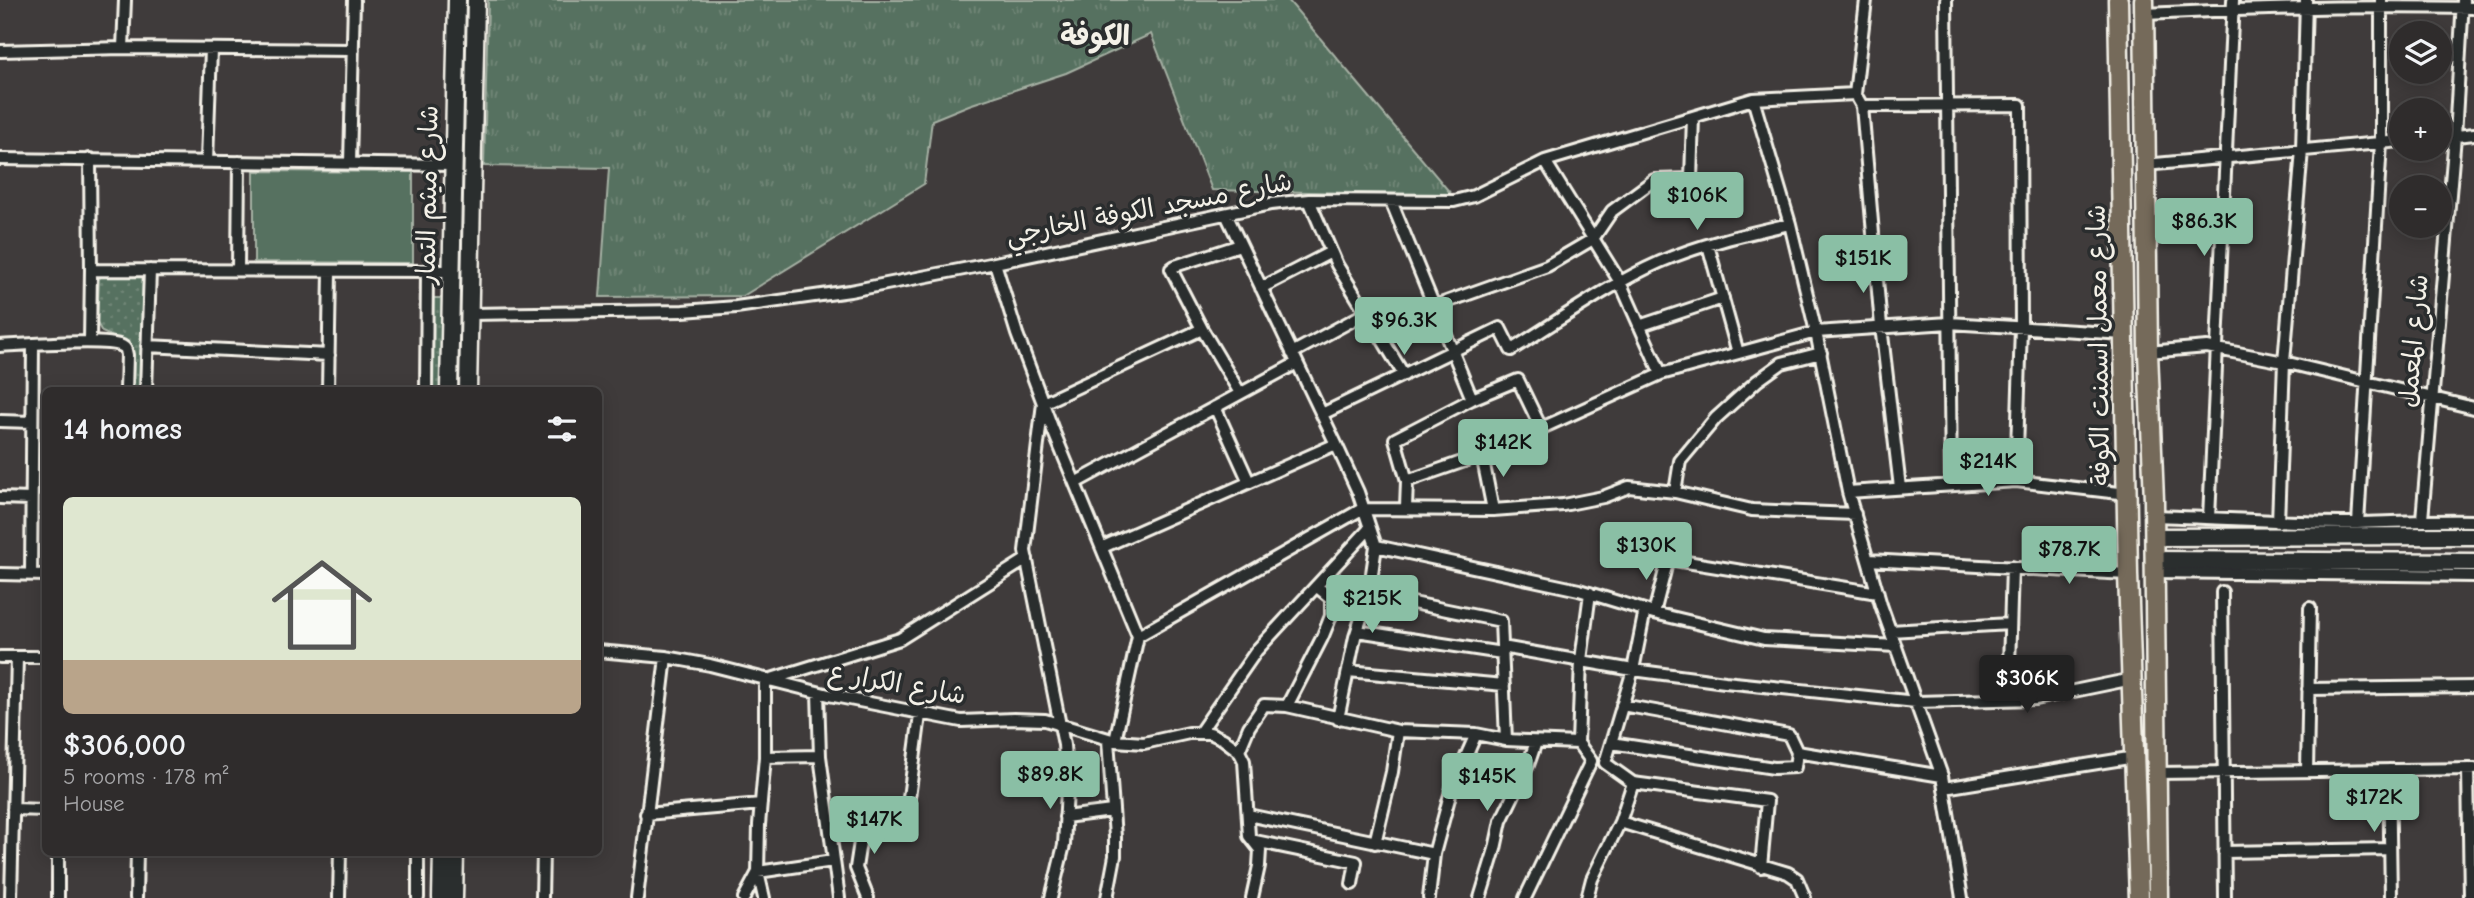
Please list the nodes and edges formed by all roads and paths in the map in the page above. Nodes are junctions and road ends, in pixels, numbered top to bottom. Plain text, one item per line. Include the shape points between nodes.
1 (125, 0) edge
2 (354, 0) edge
3 (457, 0) edge
4 (476, 0) edge
5 (1866, 0) edge
6 (1946, 0) edge
7 (2118, 3) edge
8 (2381, 3) edge
9 (2306, 4) edge
10 (2233, 5) edge
11 (2467, 5) edge
12 (2144, 8) edge
13 (123, 48) junction
14 (211, 49) junction
15 (353, 50) junction
16 (0, 51) edge
17 (1855, 94) junction
18 (1754, 99) junction
19 (1946, 105) junction
20 (1862, 106) junction
21 (1693, 117) junction
22 (2474, 134) edge
23 (2452, 136) edge
24 (2455, 136) junction
25 (2389, 142) edge
26 (2381, 143) junction
27 (2302, 150) junction
28 (2224, 158) junction
29 (0, 159) edge
30 (90, 159) junction
31 (207, 161) junction
32 (1545, 161) junction
33 (239, 162) junction
34 (350, 163) junction
35 (452, 165) junction
36 (2145, 165) junction
37 (1309, 200) junction
38 (1391, 201) junction
39 (1226, 214) junction
40 (1790, 224) junction
41 (1593, 239) junction
42 (1240, 244) junction
43 (1707, 245) junction
44 (1331, 252) junction
45 (995, 264) junction
46 (91, 270) junction
47 (150, 270) junction
48 (238, 270) junction
49 (330, 271) junction
50 (427, 271) junction
51 (451, 271) junction
52 (1620, 282) junction
53 (1261, 288) junction
54 (1723, 298) junction
55 (1434, 306) junction
56 (1366, 313) junction
57 (470, 314) junction
58 (1949, 323) junction
59 (1639, 326) junction
60 (1881, 326) junction
61 (2021, 327) junction
62 (1202, 329) junction
63 (1816, 332) junction
64 (2125, 334) junction
65 (90, 342) junction
66 (33, 345) junction
67 (0, 346) edge
68 (147, 346) junction
69 (2216, 349) junction
70 (1454, 351) junction
71 (2148, 352) junction
72 (1738, 353) junction
73 (1821, 353) junction
74 (329, 355) junction
75 (1295, 358) junction
76 (2284, 362) junction
77 (1661, 374) junction
78 (1404, 375) junction
79 (2368, 383) junction
80 (126, 387) edge
81 (146, 387) edge
82 (328, 387) edge
83 (426, 387) edge
84 (449, 387) edge
85 (468, 387) edge
86 (1240, 393) junction
87 (1472, 399) junction
88 (2431, 399) junction
89 (1043, 403) junction
90 (1215, 407) junction
91 (2474, 408) edge
92 (1322, 414) junction
93 (0, 421) edge
94 (32, 422) junction
95 (1541, 428) junction
96 (1336, 444) junction
97 (1482, 455) junction
98 (1407, 481) junction
99 (2016, 481) junction
100 (1249, 482) junction
101 (1075, 483) junction
102 (1951, 485) junction
103 (1900, 488) junction
104 (1675, 492) junction
105 (1848, 492) junction
106 (2128, 494) junction
107 (0, 498) edge
108 (32, 499) junction
109 (1406, 507) junction
110 (1362, 509) junction
111 (1493, 510) junction
112 (1855, 514) junction
113 (2154, 516) junction
114 (2209, 517) junction
115 (2422, 519) junction
116 (2474, 521) edge
117 (2278, 522) junction
118 (2362, 527) junction
119 (1369, 530) junction
120 (2474, 536) edge
121 (2154, 537) junction
122 (2182, 537) junction
123 (1376, 546) junction
124 (1102, 547) junction
125 (1027, 559) junction
126 (1868, 560) junction
127 (2184, 560) junction
128 (2474, 562) edge
129 (2012, 567) junction
130 (2369, 568) junction
131 (0, 574) edge
132 (2155, 574) junction
133 (31, 575) junction
134 (42, 575) edge
135 (2474, 576) edge
136 (2129, 582) junction
137 (1316, 586) junction
138 (2222, 592) dead end
139 (1590, 593) junction
140 (1878, 593) junction
141 (1369, 594) junction
142 (2310, 608) dead end
143 (1650, 612) junction
144 (2010, 624) junction
145 (1357, 631) junction
146 (1891, 631) junction
147 (2130, 633) junction
148 (2156, 633) junction
149 (1138, 636) junction
150 (1896, 646) junction
151 (1502, 650) junction
152 (602, 651) edge
153 (0, 657) edge
154 (17, 657) junction
155 (42, 657) edge
156 (666, 657) junction
157 (1581, 660) junction
158 (1633, 670) junction
159 (1348, 671) junction
160 (2132, 679) junction
161 (765, 681) junction
162 (1504, 685) junction
163 (2474, 687) edge
164 (2308, 689) junction
165 (818, 693) junction
166 (2008, 699) junction
167 (1916, 702) junction
168 (1622, 705) junction
169 (1287, 706) junction
170 (920, 715) junction
171 (1338, 719) junction
172 (1058, 723) junction
173 (1398, 731) junction
174 (1200, 732) junction
175 (1476, 734) junction
176 (1506, 740) junction
177 (1111, 741) junction
178 (0, 742) edge
179 (14, 742) junction
180 (1536, 742) junction
181 (1578, 743) junction
182 (1611, 743) junction
183 (1239, 751) junction
184 (1797, 752) junction
185 (765, 757) junction
186 (820, 757) junction
187 (2135, 757) junction
188 (1591, 761) junction
189 (1605, 763) junction
190 (2471, 769) edge
191 (2389, 770) junction
192 (2308, 771) junction
193 (2222, 772) junction
194 (2157, 773) junction
195 (1942, 776) junction
196 (1633, 783) junction
197 (1944, 789) junction
198 (761, 804) junction
199 (13, 809) junction
200 (42, 810) edge
201 (1112, 811) junction
202 (646, 814) junction
203 (1248, 815) junction
204 (1065, 817) junction
205 (1620, 822) junction
206 (0, 824) edge
207 (12, 825) junction
208 (1255, 841) junction
209 (1375, 843) junction
210 (2390, 849) junction
211 (2224, 852) junction
212 (1434, 854) junction
213 (58, 856) edge
214 (137, 856) edge
215 (340, 856) edge
216 (418, 856) edge
217 (442, 856) edge
218 (455, 856) edge
219 (543, 856) edge
220 (833, 861) junction
221 (1761, 867) junction
222 (758, 872) junction
223 (1352, 884) dead end
224 (10, 898) edge
225 (58, 898) edge
226 (136, 898) edge
227 (339, 898) edge
228 (418, 898) edge
229 (442, 898) edge
230 (454, 898) edge
231 (542, 898) edge
232 (637, 898) edge
233 (744, 898) edge
234 (764, 898) edge
235 (839, 898) edge
236 (869, 898) edge
237 (1051, 898) edge
238 (1107, 898) edge
239 (1252, 898) edge
240 (1429, 898) edge
241 (1480, 898) edge
242 (1525, 898) edge
243 (1587, 898) edge
244 (1805, 898) edge
245 (1962, 898) edge
246 (2138, 898) edge
247 (2158, 898) edge
248 (2225, 898) edge
249 (2391, 898) edge
250 (2470, 898) edge

1 - 13 street
2 - 15 street
3 - 35 street, شارع ميثم التمار
4 - 57 street, شارع ميثم التمار
5 - 17 street
6 - 19 street
7 - 12 main road via 2134,2
7 - 64 main road, شارع معمل اسمنت الكوفة
8 - 9 street
8 - 11 street
8 - 26 street
9 - 10 street
9 - 27 street
10 - 12 street
10 - 28 street
11 - 24 street, شارع المعمل
12 - 36 main road, شارع معمل اسمنت الكوفة
13 - 14 street
13 - 16 street
14 - 15 street
14 - 31 street
15 - 34 street
17 - 18 street, شارع مسجد الكوفة الخارجي
17 - 20 street
18 - 21 street, شارع مسجد الكوفة الخارجي
18 - 40 street
19 - 20 street
19 - 58 street
19 - 61 street via 2020,105
20 - 60 street
21 - 32 street, شارع مسجد الكوفة الخارجي
21 - 41 street via 1691,178 1654,180 1612,211
22 - 24 street
23 - 24 street
24 - 88 street, شارع المعمل
25 - 26 street
26 - 27 street
26 - 79 street
27 - 28 street
27 - 76 street
28 - 36 street
28 - 69 street
29 - 30 street
30 - 31 street
30 - 46 street
31 - 33 street
32 - 38 street, شارع مسجد الكوفة الخارجي via 1474,196 1454,201
32 - 41 street
33 - 34 street
33 - 48 street
34 - 35 street
35 - 51 street, شارع ميثم التمار
36 - 71 main road, شارع معمل اسمنت الكوفة
37 - 38 street, شارع مسجد الكوفة الخارجي
37 - 39 street, شارع مسجد الكوفة الخارجي
37 - 44 street
38 - 55 street
39 - 42 street
39 - 45 street, شارع مسجد الكوفة الخارجي
40 - 43 street
40 - 63 street
41 - 52 street
41 - 55 street via 1547,266
42 - 53 street
42 - 62 street via 1171,269
43 - 52 street
43 - 54 street
44 - 53 street
44 - 56 street
45 - 57 street, شارع مسجد الكوفة الخارجي via 736,307 683,312
45 - 89 street
46 - 47 street
46 - 65 street
47 - 48 street
47 - 68 street
48 - 49 street
49 - 50 street
49 - 74 street
50 - 51 street
50 - 83 street
51 - 84 street, شارع ميثم التمار
52 - 59 street
52 - 70 street via 1511,350 1500,328
53 - 75 street
54 - 59 street
54 - 72 street
55 - 70 street
56 - 75 street
56 - 78 street
57 - 85 street, شارع ميثم التمار
58 - 60 street
58 - 61 street
58 - 102 street
59 - 77 street
60 - 63 street
60 - 103 street
61 - 64 street
61 - 99 street
62 - 86 street
62 - 89 street
63 - 72 street
63 - 73 street
64 - 106 main road, شارع معمل اسمنت الكوفة
65 - 66 street
65 - 80 street via 126,350
66 - 67 street
66 - 94 street
68 - 74 street
68 - 81 street
69 - 71 street
69 - 76 street
69 - 114 street
70 - 78 street
70 - 87 street
71 - 113 main road, شارع معمل اسمنت الكوفة
72 - 77 street
73 - 104 street via 1782,363 1716,418 1681,461
73 - 105 street
74 - 82 street
75 - 86 street
75 - 92 street
76 - 79 street
76 - 117 street
77 - 95 street
78 - 92 street
79 - 88 street
79 - 118 street
86 - 90 street
87 - 95 street via 1518,380
87 - 98 street via 1395,439
88 - 91 street
88 - 115 street, شارع المعمل
89 - 101 street
89 - 125 street
90 - 100 street
90 - 101 street
92 - 96 street
93 - 94 street
94 - 108 street
95 - 97 street
96 - 100 street
96 - 110 street
97 - 98 street
97 - 111 street
98 - 109 street
99 - 102 street
99 - 106 street
100 - 124 street
101 - 124 street
102 - 103 street
103 - 105 street
104 - 111 street via 1629,487 1563,505
104 - 112 street via 1752,510
105 - 112 street
106 - 136 main road, شارع معمل اسمنت الكوفة
107 - 108 street
108 - 133 street
109 - 110 street
109 - 111 street
110 - 119 street
110 - 149 street
112 - 126 street
113 - 114 street
113 - 121 main road, شارع معمل اسمنت الكوفة
114 - 117 street
115 - 116 street
115 - 118 street
117 - 118 street
118 - 120 street
118 - 122 street
119 - 123 street
119 - 137 street
121 - 122 street
121 - 132 main road, شارع معمل اسمنت الكوفة
122 - 127 street
123 - 139 street
123 - 141 street
124 - 149 street
125 - 161 street via 900,639
125 - 172 street
126 - 129 street
126 - 140 street
127 - 130 street
127 - 132 street
128 - 130 street
129 - 136 street
129 - 144 street
130 - 132 street
130 - 135 street
131 - 133 street
132 - 136 main road via 2143,596
132 - 148 main road, شارع معمل اسمنت الكوفة
133 - 134 street
136 - 147 main road, شارع معمل اسمنت الكوفة
137 - 169 street via 1331,598 1331,615
137 - 174 street via 1257,650
138 - 193 street
139 - 143 street
139 - 157 street
140 - 143 street via 1668,559
140 - 146 street
141 - 145 street
141 - 151 street via 1501,621
142 - 164 street
143 - 150 street via 1765,639
143 - 158 street
144 - 146 street
144 - 166 street
145 - 151 street
145 - 159 street
146 - 150 street
147 - 148 main road via 2146,628
147 - 160 main road, شارع معمل اسمنت الكوفة
148 - 194 main road, شارع معمل اسمنت الكوفة
149 - 177 street
150 - 167 street
151 - 157 street
151 - 162 street
152 - 156 street, شارع الكرار ع
153 - 154 street
154 - 155 street
154 - 179 street
156 - 161 street, شارع الكرار ع
156 - 202 street
157 - 158 street
157 - 181 street
158 - 167 street
158 - 168 street
159 - 162 street
159 - 171 street
160 - 166 street via 2035,699
160 - 187 main road, شارع معمل اسمنت الكوفة
161 - 165 street, شارع الكرار ع
161 - 185 street
162 - 176 street
163 - 164 street
164 - 192 street
165 - 170 street, شارع الكرار ع
165 - 186 street
166 - 167 street
167 - 195 street
168 - 182 street
168 - 184 street via 1789,734
169 - 171 street
169 - 183 street via 1264,705
170 - 172 street, شارع الكرار ع via 961,721
170 - 236 street via 906,820 864,816 856,868
171 - 173 street
172 - 177 street, شارع الكرار ع
172 - 204 street via 1064,745
173 - 175 street
173 - 209 street
174 - 177 street, شارع الكرار ع via 1144,743
174 - 183 street via 1218,736
175 - 176 street
175 - 212 street via 1451,791
176 - 180 street
177 - 201 street
178 - 179 street
179 - 199 street
180 - 181 street
180 - 241 street via 1501,821
181 - 188 street
182 - 184 street via 1774,768 1795,767
182 - 189 street
183 - 203 street via 1244,761
184 - 195 street
185 - 186 street
185 - 198 street
186 - 220 street
187 - 197 street
187 - 246 main road, شارع معمل اسمنت الكوفة
188 - 189 street
188 - 242 street
189 - 196 street
190 - 191 street
190 - 250 street
191 - 192 street
191 - 210 street
192 - 193 street
193 - 194 street
193 - 211 street
194 - 247 main road, شارع معمل اسمنت الكوفة
195 - 197 street
196 - 205 street
196 - 221 street via 1767,801
197 - 245 street
198 - 202 street
198 - 222 street
199 - 200 street
199 - 207 street
201 - 204 street
201 - 238 street via 1115,856
202 - 232 street
203 - 208 street via 1249,836
203 - 209 street
204 - 237 street via 1064,845
205 - 221 street
205 - 243 street
206 - 207 street
207 - 224 street
208 - 223 street via 1356,862
208 - 239 street via 1260,850
209 - 212 street
210 - 211 street
210 - 249 street
211 - 248 street
212 - 240 street
213 - 225 street
214 - 226 street
215 - 227 street
216 - 228 street
217 - 229 street
218 - 230 street
219 - 231 street
220 - 222 street
220 - 235 street
221 - 244 street via 1797,879
222 - 233 street
222 - 234 street

